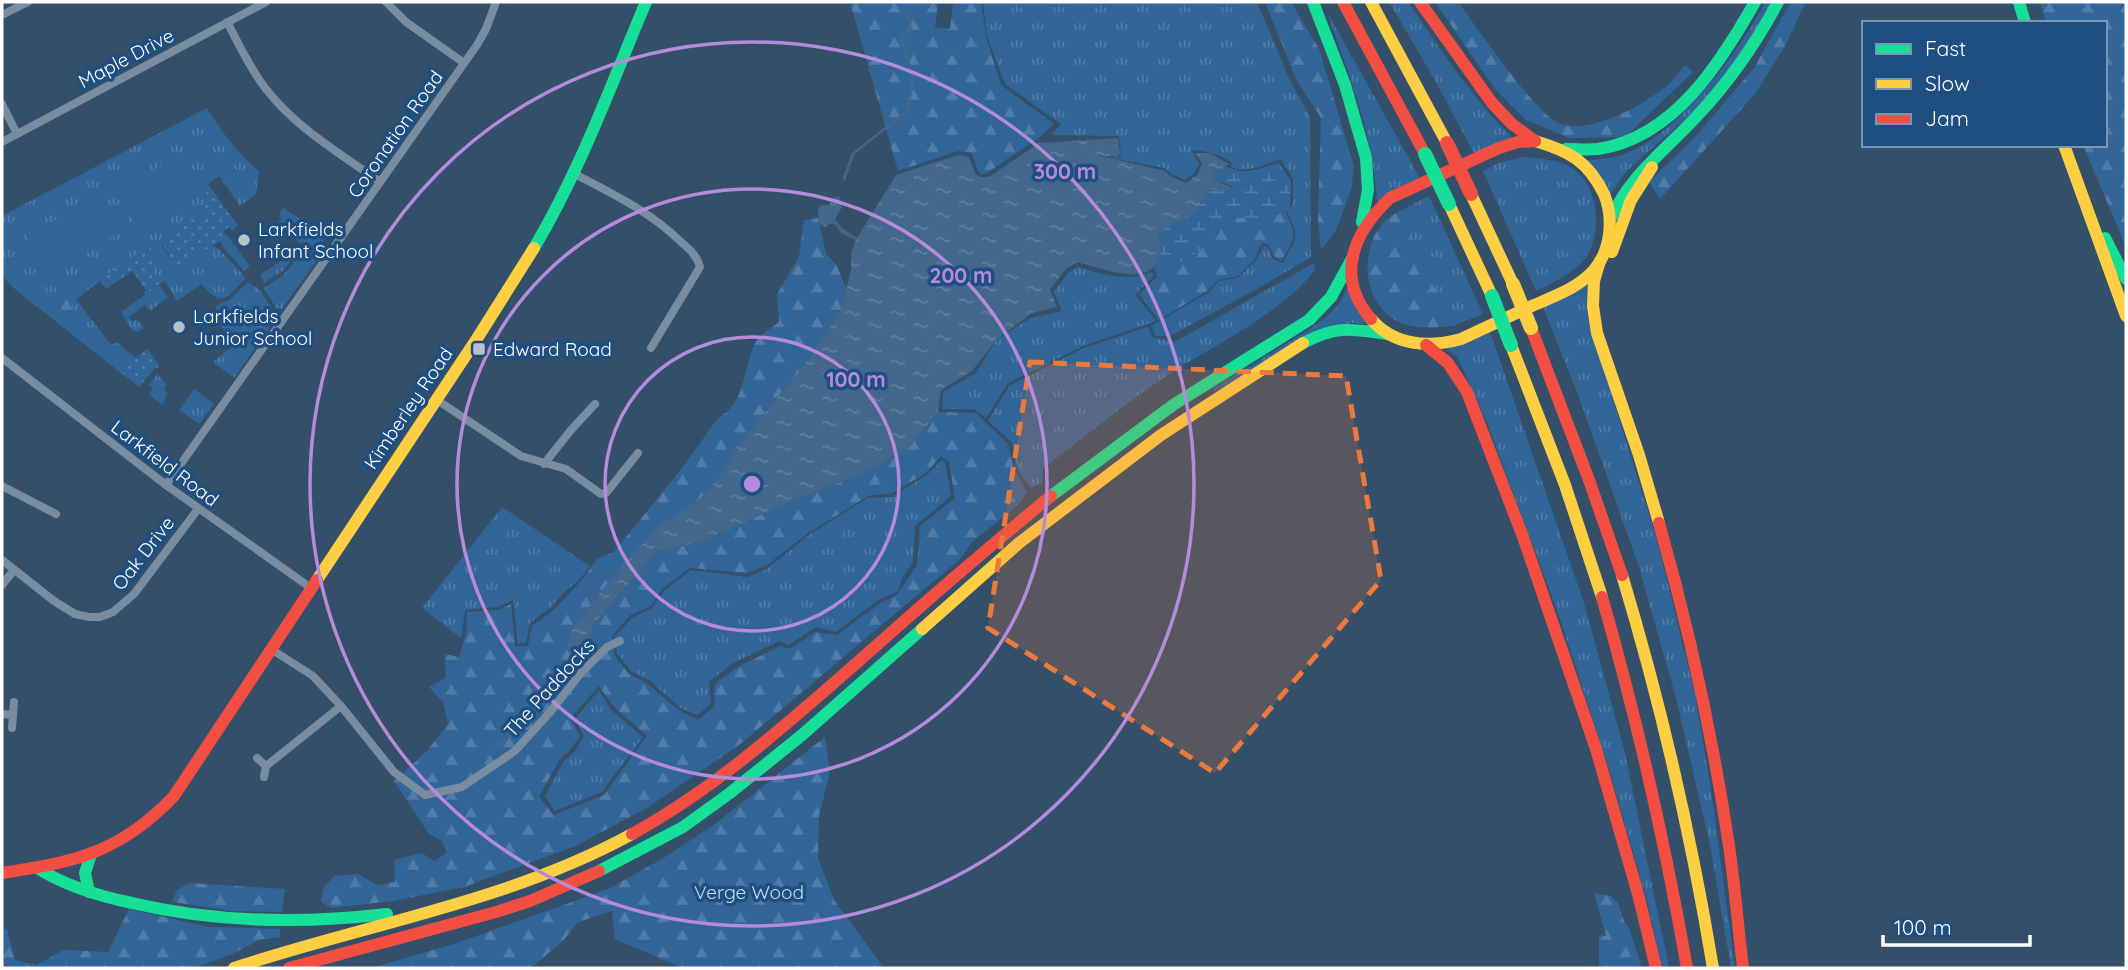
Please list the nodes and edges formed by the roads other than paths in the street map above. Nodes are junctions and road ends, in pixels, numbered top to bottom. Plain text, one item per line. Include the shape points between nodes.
1 (28, 2) edge
2 (266, 2) edge
3 (386, 2) edge
4 (496, 2) edge
5 (646, 2) edge
6 (1313, 2) edge
7 (1343, 2) edge
8 (1371, 2) edge
9 (1420, 2) edge
10 (1755, 2) edge
11 (1778, 2) edge
12 (2019, 2) edge
13 (2, 15) edge
14 (2024, 21) edge
15 (227, 22) junction
16 (464, 63) junction
17 (2, 104) edge
18 (17, 134) junction
19 (1535, 141) junction
20 (2, 142) edge
21 (2065, 147) edge
22 (1564, 148) junction
23 (1663, 150) junction
24 (573, 173) junction
25 (380, 182) junction
26 (2086, 201) junction
27 (1610, 221) junction
28 (1360, 234) junction
29 (1353, 257) junction
30 (1600, 261) junction
31 (2126, 279) edge
32 (2126, 316) edge
33 (1387, 334) junction
34 (1426, 345) junction
35 (650, 348) dead end
36 (2, 358) edge
37 (1608, 363) junction
38 (437, 400) junction
39 (596, 404) dead end
40 (638, 453) dead end
41 (544, 464) junction
42 (166, 485) junction
43 (2, 486) edge
44 (198, 509) junction
45 (56, 514) dead end
46 (2, 560) edge
47 (15, 570) junction
48 (2, 585) edge
49 (312, 588) junction
50 (620, 641) dead end
51 (271, 649) junction
52 (14, 702) dead end
53 (341, 706) junction
54 (2, 714) edge
55 (13, 715) junction
56 (12, 728) dead end
57 (257, 758) dead end
58 (266, 766) junction
59 (264, 777) dead end
60 (91, 854) junction
61 (37, 868) junction
62 (2, 873) edge
63 (89, 892) junction
64 (452, 906) junction
65 (234, 968) edge
66 (289, 968) edge
67 (1656, 968) edge
68 (1687, 968) edge
69 (1713, 968) edge
70 (1743, 968) edge

1 - 13 street
2 - 15 street, Maple Drive
3 - 16 street
4 - 16 street, Coronation Road via 486,29
5 - 24 main road, Kimberley Road
6 - 28 main road via 1343,76 1365,155 1368,194
7 - 68 main road, bridge via 1425,154 1492,296 1575,516 1622,668
8 - 69 main road, bridge via 1447,143 1513,284 1600,512 1649,667 1676,775
9 - 19 main road via 1500,114
10 - 22 main road via 1707,75 1653,128 1613,147
11 - 23 main road via 1733,72
12 - 14 main road
15 - 18 street, Maple Drive
15 - 25 street via 264,88 285,110
16 - 25 street, Coronation Road
17 - 18 street
18 - 20 street, Maple Drive
19 - 22 main road
19 - 28 main road via 1499,148 1390,198
21 - 26 main road
22 - 27 main road via 1601,184
23 - 27 main road via 1628,184
23 - 37 main road via 1631,200 1601,289 1600,318
24 - 35 street via 648,214 698,260 700,267
24 - 38 main road, Kimberley Road via 552,218
25 - 42 street, Coronation Road
26 - 31 main road
26 - 32 main road
27 - 30 main road
28 - 29 main road
29 - 33 main road via 1350,274 1357,301
29 - 64 main road via 1318,312 1152,419 1057,490 761,746 696,795 580,861
30 - 34 main road via 1573,287 1461,339
30 - 37 main road via 1593,306
33 - 34 main road
33 - 66 main road via 1346,328 1320,334 1161,435 1019,543 802,735 673,832 530,901
34 - 67 main road via 1448,363 1467,392 1541,583 1613,804
36 - 42 street, Larkfield Road
37 - 70 main road via 1639,455 1692,652 1729,847
38 - 41 street via 521,456
38 - 49 main road, Kimberley Road
39 - 41 street
40 - 41 street via 607,493 601,494 566,469
42 - 44 street, Larkfield Road
43 - 45 street
44 - 47 street, Oak Drive via 134,594 100,617 75,614
44 - 49 street, Larkfield Road
46 - 47 street, Oak Drive
47 - 48 street
49 - 51 main road, Kimberley Road
50 - 53 street, The Paddocks via 607,647 580,674 515,751 462,787 425,795 394,772
51 - 53 street, The Paddocks via 313,676
51 - 60 main road, Kimberley Road via 160,812 129,837
52 - 55 street
53 - 58 street
54 - 55 street
55 - 56 street
57 - 58 street
58 - 59 street
60 - 61 main road, Kimberley Road
60 - 63 main road via 84,875
61 - 62 main road, Kimberley Road
61 - 63 main road
63 - 64 main road via 153,909 229,920 321,922
64 - 65 main road via 318,940

